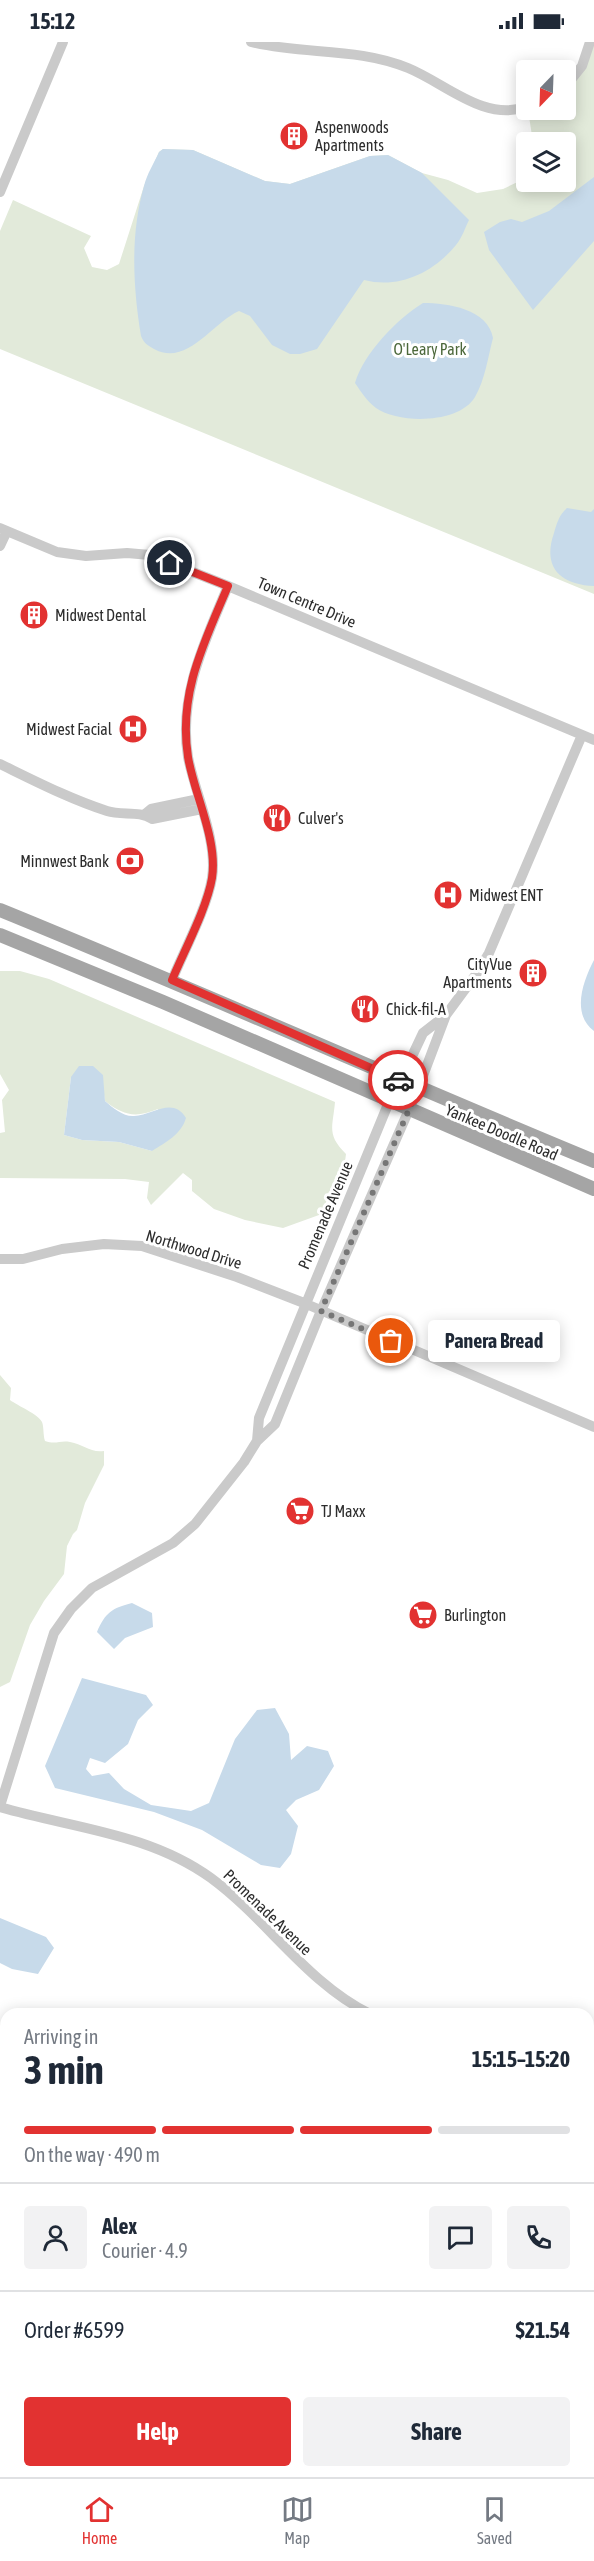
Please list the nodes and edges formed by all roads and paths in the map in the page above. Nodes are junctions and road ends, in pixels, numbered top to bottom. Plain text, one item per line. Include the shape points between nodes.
1 (63, 42) edge
2 (251, 42) edge
3 (590, 42) edge
4 (576, 74) edge
5 (516, 108) edge
6 (0, 192) edge
7 (4, 530) edge
8 (0, 546) edge
9 (228, 586) junction
10 (582, 735) junction
11 (594, 740) edge
12 (0, 764) edge
13 (200, 804) junction
14 (0, 910) edge
15 (0, 935) edge
16 (172, 980) junction
17 (446, 1015) junction
18 (398, 1080) junction
19 (418, 1089) junction
20 (389, 1101) junction
21 (410, 1110) junction
22 (594, 1161) edge
23 (594, 1189) edge
24 (0, 1259) edge
25 (304, 1303) junction
26 (321, 1311) junction
27 (594, 1427) edge
28 (257, 1441) junction
29 (0, 1807) edge
30 (360, 2008) edge

1 - 6 street
2 - 5 street via 282,49 376,57 409,69 478,105 500,110
3 - 4 street
7 - 8 street
7 - 9 street, Town Centre Drive via 57,552 86,556 150,555
9 - 10 street, Town Centre Drive
9 - 13 street via 194,668 185,712 188,757
10 - 11 street, Town Centre Drive
10 - 17 street, Promenade Avenue via 489,953
12 - 13 street via 110,812 145,814 152,819
13 - 16 street via 212,855 212,880
14 - 16 main road, Yankee Doodle Road
15 - 20 main road, Yankee Doodle Road
16 - 18 main road, Yankee Doodle Road
17 - 18 street, Promenade Avenue via 423,1033
17 - 19 street, Promenade Avenue
18 - 19 main road, Yankee Doodle Road
18 - 20 street, Promenade Avenue
19 - 21 street, Promenade Avenue
19 - 22 main road, Yankee Doodle Road
20 - 21 main road, Yankee Doodle Road
20 - 25 street, Promenade Avenue
21 - 23 main road, Yankee Doodle Road
21 - 26 street, Promenade Avenue
24 - 25 street, Northwood Drive via 23,1260 62,1249 104,1244 142,1246
25 - 26 street, Northwood Drive
25 - 28 street, Promenade Avenue via 259,1418
26 - 27 street, Northwood Drive
26 - 28 street, Promenade Avenue via 275,1424
28 - 29 street, Promenade Avenue via 184,1534 98,1584 62,1620 54,1633
29 - 30 street, Promenade Avenue via 123,1836 186,1863 245,1906 313,1975

